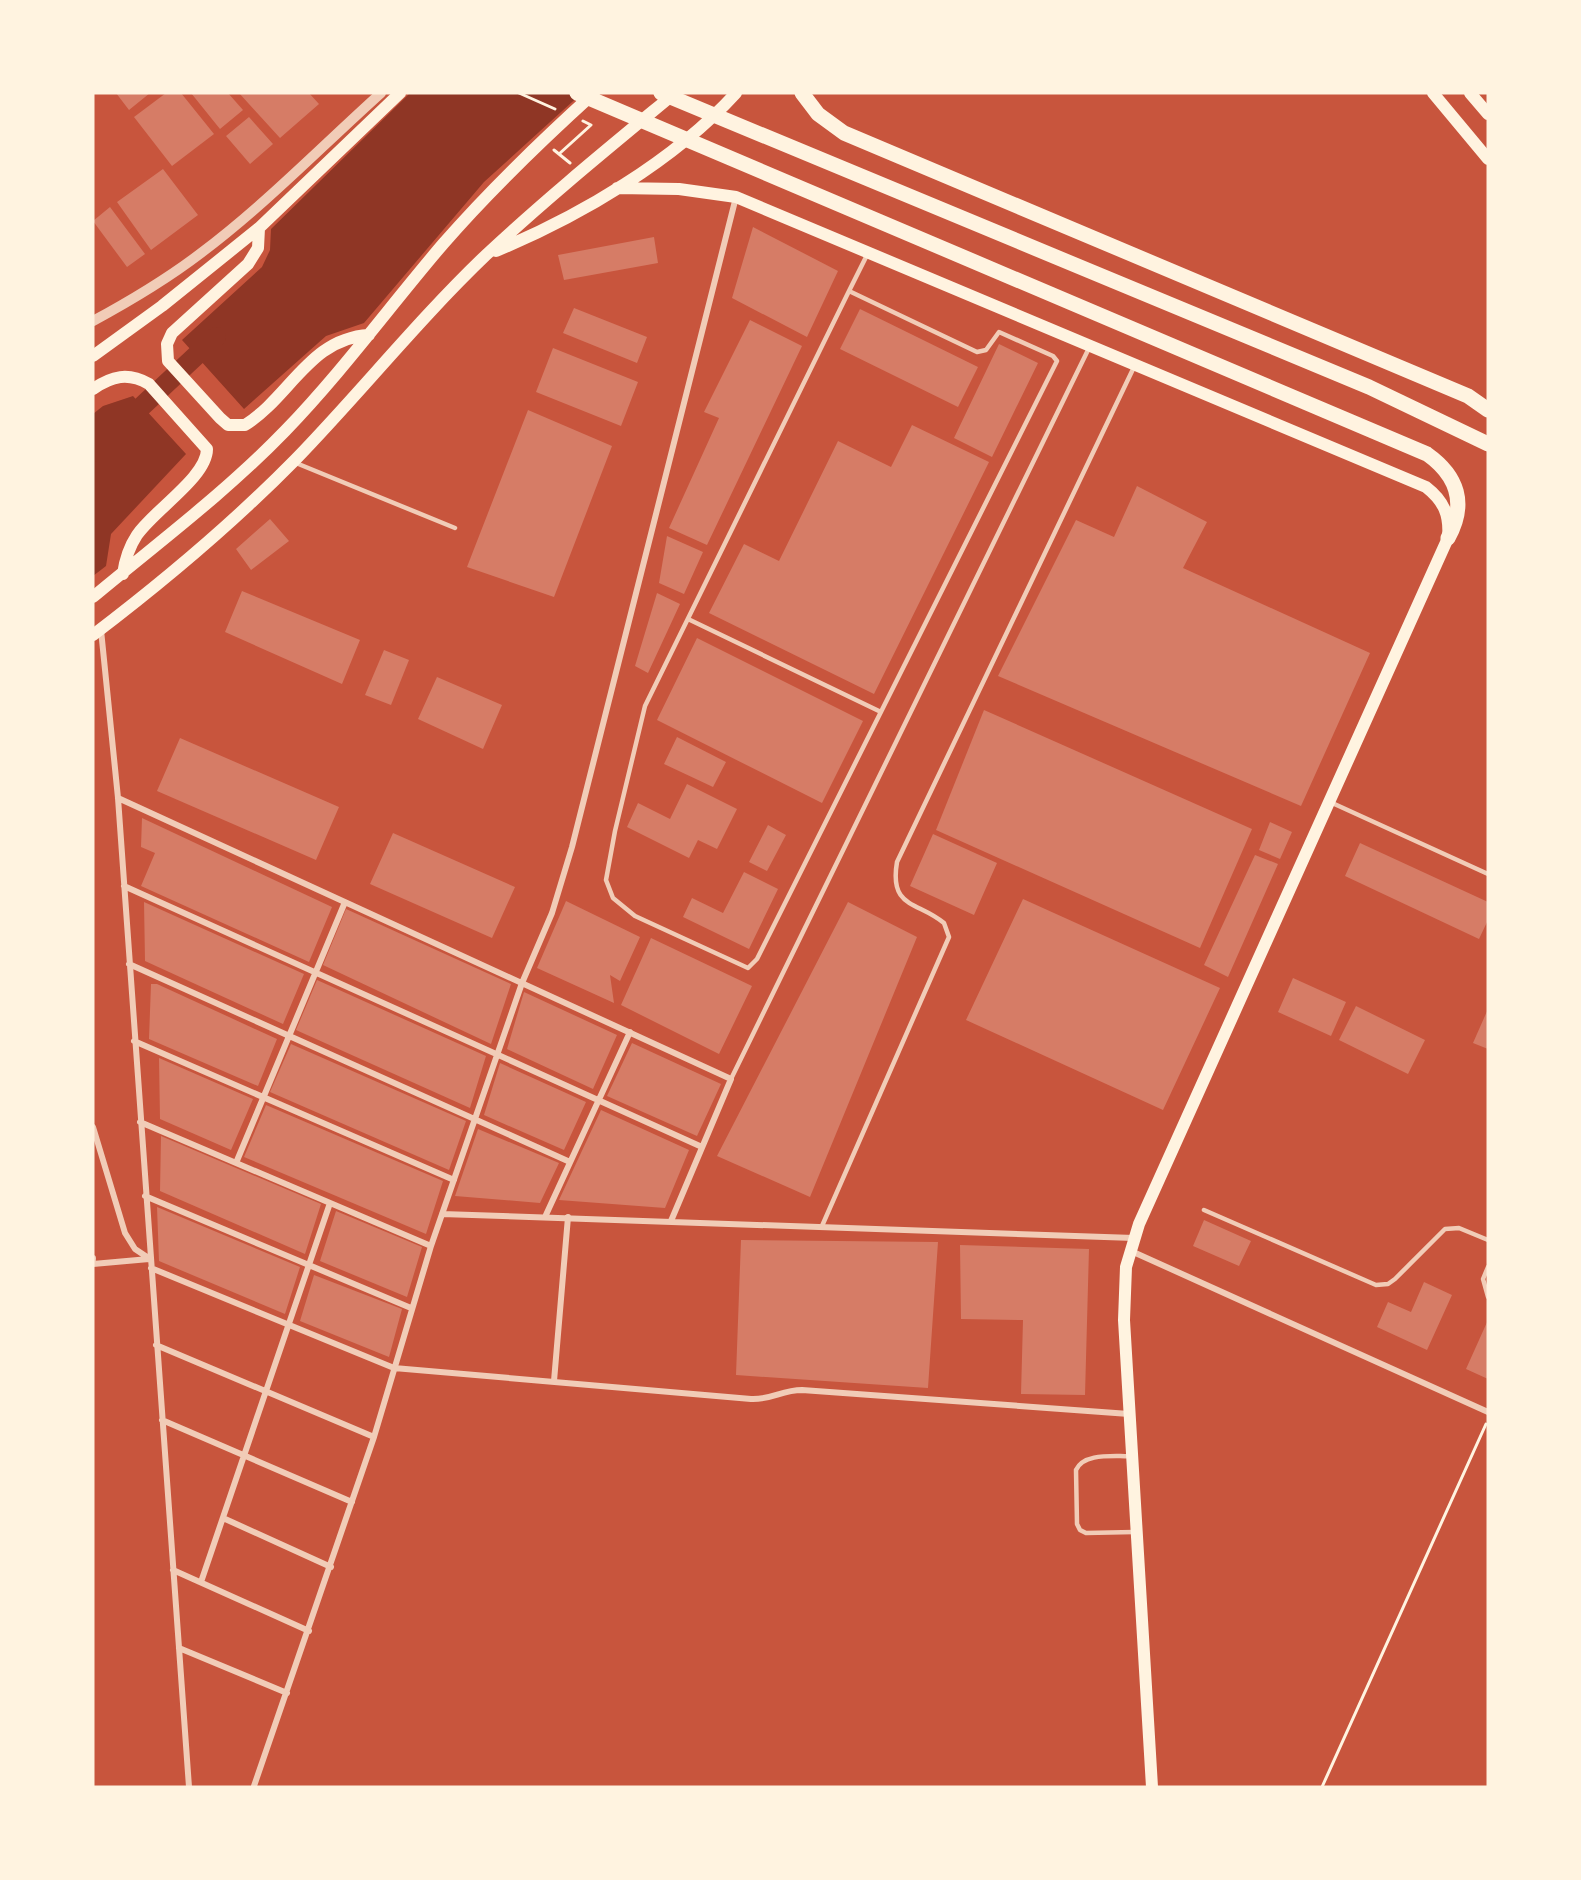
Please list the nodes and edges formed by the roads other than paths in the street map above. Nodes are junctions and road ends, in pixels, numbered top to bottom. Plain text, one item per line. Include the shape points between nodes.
1 (381, 93) edge
2 (400, 93) edge
3 (577, 93) edge
4 (594, 93) edge
5 (661, 93) edge
6 (676, 93) edge
7 (736, 93) edge
8 (802, 93) edge
9 (1433, 93) edge
10 (1470, 93) edge
11 (1488, 114) edge
12 (1488, 159) edge
13 (617, 188) junction
14 (736, 198) junction
15 (259, 228) junction
16 (868, 253) junction
17 (486, 255) junction
18 (849, 291) junction
19 (93, 321) edge
20 (369, 335) junction
21 (1090, 346) junction
22 (93, 356) edge
23 (1135, 364) junction
24 (93, 389) edge
25 (1488, 410) edge
26 (1488, 444) edge
27 (293, 462) junction
28 (455, 528) dead end
29 (1448, 538) junction
30 (123, 574) junction
31 (93, 597) edge
32 (688, 618) junction
33 (97, 632) edge
34 (881, 712) junction
35 (118, 798) junction
36 (1330, 802) junction
37 (1488, 874) edge
38 (124, 885) junction
39 (345, 902) junction
40 (129, 964) junction
41 (315, 972) junction
42 (522, 983) junction
43 (630, 1032) junction
44 (289, 1036) junction
45 (134, 1041) junction
46 (497, 1055) junction
47 (731, 1079) junction
48 (264, 1097) junction
49 (599, 1101) junction
50 (474, 1119) junction
51 (140, 1122) junction
52 (93, 1127) edge
53 (702, 1147) junction
54 (570, 1162) junction
55 (236, 1163) junction
56 (454, 1180) junction
57 (145, 1196) junction
58 (330, 1203) junction
59 (1204, 1210) dead end
60 (442, 1214) junction
61 (545, 1217) junction
62 (567, 1217) junction
63 (671, 1221) junction
64 (822, 1226) junction
65 (1134, 1238) junction
66 (1488, 1240) edge
67 (431, 1246) junction
68 (1130, 1250) junction
69 (150, 1259) junction
70 (93, 1264) edge
71 (309, 1265) junction
72 (1488, 1267) edge
73 (150, 1268) junction
74 (1488, 1297) edge
75 (411, 1308) junction
76 (288, 1325) junction
77 (156, 1345) junction
78 (394, 1368) junction
79 (554, 1381) junction
80 (266, 1391) junction
81 (1488, 1412) edge
82 (1129, 1414) junction
83 (162, 1420) junction
84 (374, 1437) junction
85 (244, 1455) junction
86 (1132, 1456) junction
87 (352, 1502) junction
88 (223, 1518) junction
89 (1137, 1532) junction
90 (331, 1567) junction
91 (172, 1570) junction
92 (201, 1582) junction
93 (309, 1631) junction
94 (178, 1648) junction
95 (287, 1694) junction
96 (254, 1786) edge
97 (189, 1787) edge
98 (1152, 1787) edge

1 - 19 street via 200,254
2 - 15 main road
3 - 29 main road via 1427,454 1441,463 1458,491 1460,507
4 - 20 main road via 478,205
5 - 26 main road via 1369,387
6 - 17 main road
7 - 13 main road via 662,156
8 - 25 main road via 818,114 844,132 1468,396
9 - 12 main road
10 - 11 main road
13 - 14 main road via 679,189
13 - 17 main road via 552,225
14 - 16 main road
14 - 42 street via 572,847 552,913
15 - 20 main road via 258,248 248,264 172,333 167,345 168,361 219,418 228,425 245,425 327,347 345,338
15 - 22 main road
16 - 18 lane
16 - 21 main road
17 - 27 main road via 408,334
18 - 32 lane
18 - 34 lane via 976,352 986,350 999,332 1056,359
20 - 30 main road via 251,465 177,532
21 - 23 main road
21 - 47 lane
23 - 29 main road via 1426,487 1446,508
23 - 64 lane via 897,862 895,885 901,896 908,904 944,923 949,937
24 - 30 main road via 117,376 135,377 149,384 204,444 207,456 203,467 139,532 127,553
27 - 28 lane
27 - 33 main road via 204,546
29 - 36 main road
30 - 31 main road
32 - 34 lane
32 - 34 lane via 645,706 606,880 621,907 635,916 744,967 753,966
33 - 35 street
35 - 38 street
35 - 39 street
36 - 37 lane
36 - 65 main road
38 - 40 street
38 - 41 street
39 - 41 street
39 - 42 street
40 - 44 street
40 - 45 street
41 - 44 street
41 - 46 street
42 - 43 street
42 - 46 street
43 - 47 street
43 - 49 street
44 - 48 street
44 - 50 street
45 - 48 street
45 - 51 street
46 - 49 street
46 - 50 street
47 - 53 street
48 - 55 street
48 - 56 street
49 - 53 street
49 - 54 street
50 - 54 street
50 - 56 street
51 - 55 street
51 - 57 street
52 - 69 street via 125,1233 135,1249
53 - 63 street
54 - 61 street
55 - 58 street
56 - 60 street
57 - 69 street
57 - 71 street
58 - 67 street
58 - 71 street
59 - 66 lane via 1376,1285 1395,1279 1445,1229 1460,1228
60 - 61 street
60 - 67 street
61 - 62 street
62 - 63 street
62 - 79 street
63 - 64 street
64 - 65 street
65 - 68 main road
67 - 75 street
68 - 81 street
68 - 82 main road via 1124,1320
69 - 70 street
69 - 73 street
71 - 75 street
71 - 76 street
72 - 74 lane via 1483,1279
73 - 76 street
73 - 77 street
75 - 78 street
76 - 78 street
76 - 80 street
77 - 80 street
77 - 83 street
78 - 79 street
78 - 84 street
79 - 82 street via 766,1400 784,1391 802,1389
80 - 84 street
80 - 85 street
82 - 86 main road
83 - 85 street
83 - 91 street
84 - 87 street
85 - 87 street
85 - 88 street
86 - 89 main road
86 - 89 lane via 1089,1458 1079,1464 1077,1524 1086,1533
87 - 90 street
88 - 90 street
88 - 92 street
89 - 98 main road
90 - 93 street
91 - 92 street
91 - 94 street
92 - 93 street
93 - 95 street
94 - 95 street
94 - 97 street
95 - 96 street

